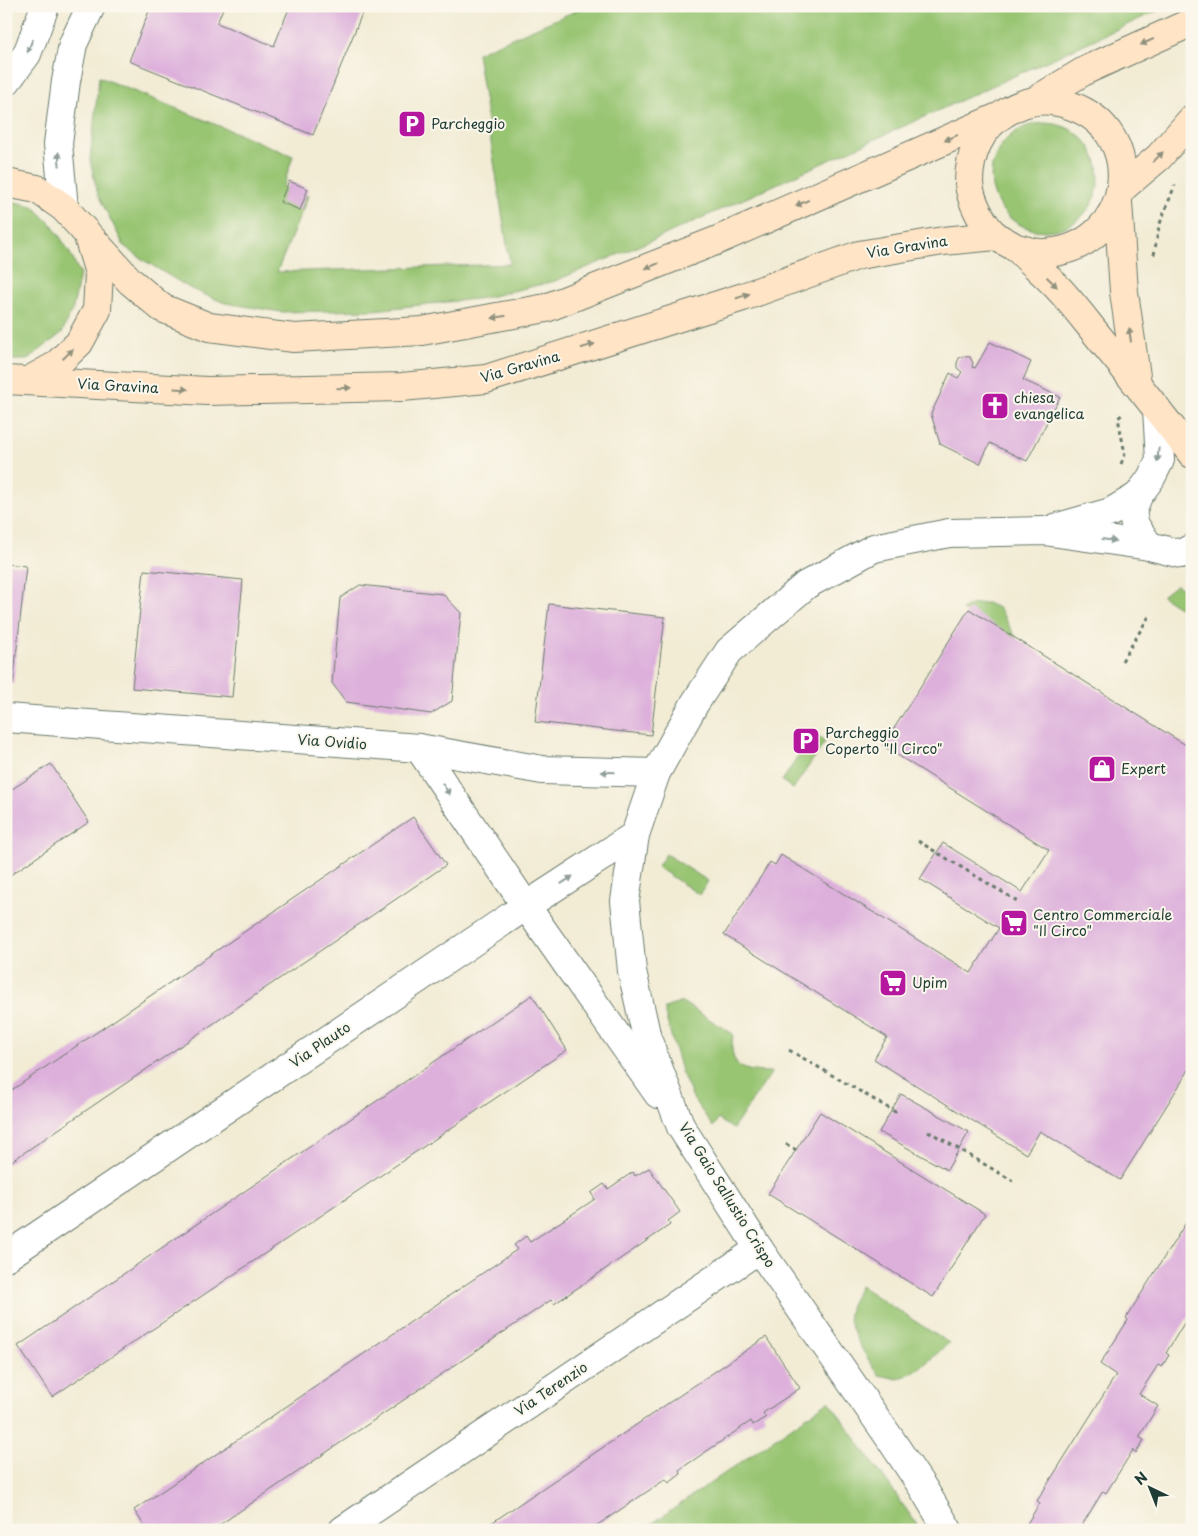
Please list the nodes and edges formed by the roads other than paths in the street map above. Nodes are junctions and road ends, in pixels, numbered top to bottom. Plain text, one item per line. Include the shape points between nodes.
1 (45, 6) edge
2 (91, 6) edge
3 (1192, 22) edge
4 (6, 82) edge
5 (1036, 100) junction
6 (996, 118) junction
7 (1192, 119) edge
8 (6, 183) edge
9 (1120, 195) junction
10 (64, 208) junction
11 (87, 234) junction
12 (1006, 242) junction
13 (17, 380) edge
14 (1147, 396) junction
15 (1192, 454) edge
16 (1138, 496) junction
17 (1044, 531) junction
18 (1150, 546) junction
19 (1188, 553) edge
20 (6, 718) edge
21 (419, 748) junction
22 (656, 773) junction
23 (635, 835) junction
24 (526, 906) junction
25 (682, 1127) junction
26 (759, 1249) junction
27 (6, 1257) edge
28 (343, 1530) edge
29 (948, 1530) edge

1 -> 4 street via 27,54
10 -> 2 street via 58,144 65,90 73,44
3 -> 5 main road via 1086,70
5 - 6 main road via 1015,106
5 - 9 main road via 1080,108 1099,122 1113,141 1121,163
6 -> 11 main road, Via Gravina via 718,240 546,308 422,330 294,338 208,327 162,308 130,281
6 - 12 main road via 979,138 970,160 969,185 976,210
9 -> 7 main road
8 - 10 main road, Via Gravina via 37,190
9 - 12 main road via 1110,219 1096,234 1074,248 1045,254
14 -> 9 main road, Via Gaio Sallustio Crispo via 1124,292
10 - 11 main road, Via Gravina
13 -> 11 main road, Via Gravina via 55,366 79,343 97,310 99,273
13 -> 12 main road, Via Gravina via 207,391 402,387 486,379 859,255 943,241
12 -> 14 main road, Via Gaio Sallustio Crispo via 1059,289
14 - 15 main road, Via Gaio Sallustio Crispo
14 -> 16 street, Via Gaio Sallustio Crispo via 1160,460
16 - 17 street, Via Gaio Sallustio Crispo via 1111,512
16 - 18 street, Via Gaio Sallustio Crispo via 1132,512 1134,525
17 -> 18 street, Via Gaio Sallustio Crispo
17 - 22 street, Via Gaio Sallustio Crispo via 950,533 874,548 806,586 729,651
18 - 19 street, Via Gaio Sallustio Crispo
20 - 21 street, Via Ovidio
22 -> 21 street, Via Ovidio via 542,770
21 -> 24 street
22 - 23 street, Via Gaio Sallustio Crispo
24 -> 23 street, Via Plauto
23 - 25 street, Via Gaio Sallustio Crispo via 624,901 632,971 648,1038
24 - 25 street
24 - 27 street, Via Plauto
25 - 26 street, Via Gaio Sallustio Crispo
26 - 28 street, Via Terenzio
26 - 29 street, Via Gaio Sallustio Crispo via 898,1451

